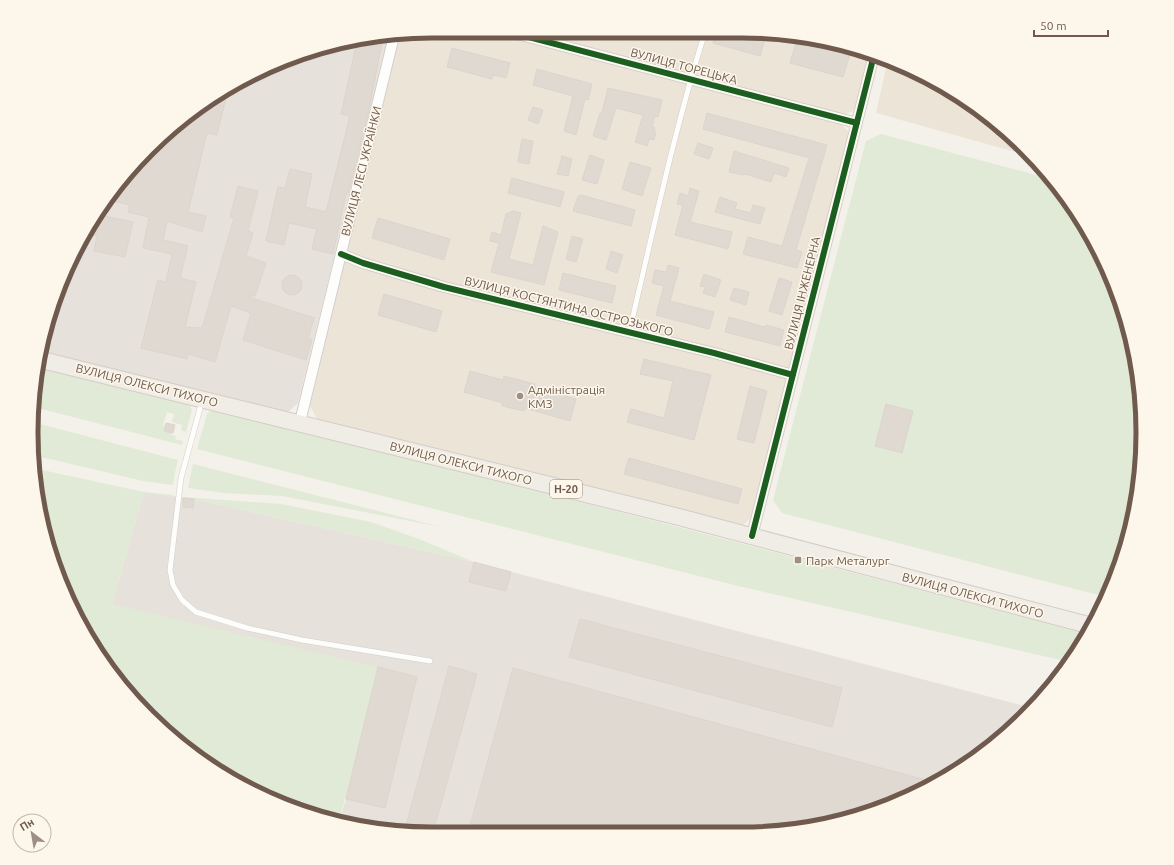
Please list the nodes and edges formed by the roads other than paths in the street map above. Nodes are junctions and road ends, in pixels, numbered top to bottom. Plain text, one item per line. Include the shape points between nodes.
1 (533, 38) edge
2 (703, 38) edge
3 (393, 40) edge
4 (872, 61) edge
5 (690, 79) junction
6 (857, 123) junction
7 (341, 254) junction
8 (629, 333) junction
9 (45, 361) edge
10 (793, 375) junction
11 (203, 398) junction
12 (300, 422) junction
13 (752, 536) junction
14 (1086, 624) edge
15 (430, 661) dead end

1 - 5 street, ВУЛИЦЯ ТОРЕЦЬКА
2 - 5 lane
3 - 7 street, ВУЛИЦЯ ЛЕСІ УКРАЇНКИ
4 - 6 street, ВУЛИЦЯ ІНЖЕНЕРНА
5 - 6 street, ВУЛИЦЯ ТОРЕЦЬКА
5 - 8 lane
6 - 10 street, ВУЛИЦЯ ІНЖЕНЕРНА
7 - 8 street, ВУЛИЦЯ КОСТЯНТИНА ОСТРОЗЬКОГО via 444,287
7 - 12 street, ВУЛИЦЯ ЛЕСІ УКРАЇНКИ
8 - 10 street, ВУЛИЦЯ КОСТЯНТИНА ОСТРОЗЬКОГО
9 - 11 main road, ВУЛИЦЯ ОЛЕКСИ ТИХОГО / Н-20
10 - 13 street, ВУЛИЦЯ ІНЖЕНЕРНА
11 - 12 main road, ВУЛИЦЯ ОЛЕКСИ ТИХОГО / Н-20
11 - 15 lane via 181,478 174,523 170,570 173,585 182,600 196,612 247,628 302,640
12 - 13 main road, ВУЛИЦЯ ОЛЕКСИ ТИХОГО / Н-20
13 - 14 main road, ВУЛИЦЯ ОЛЕКСИ ТИХОГО / Н-20

